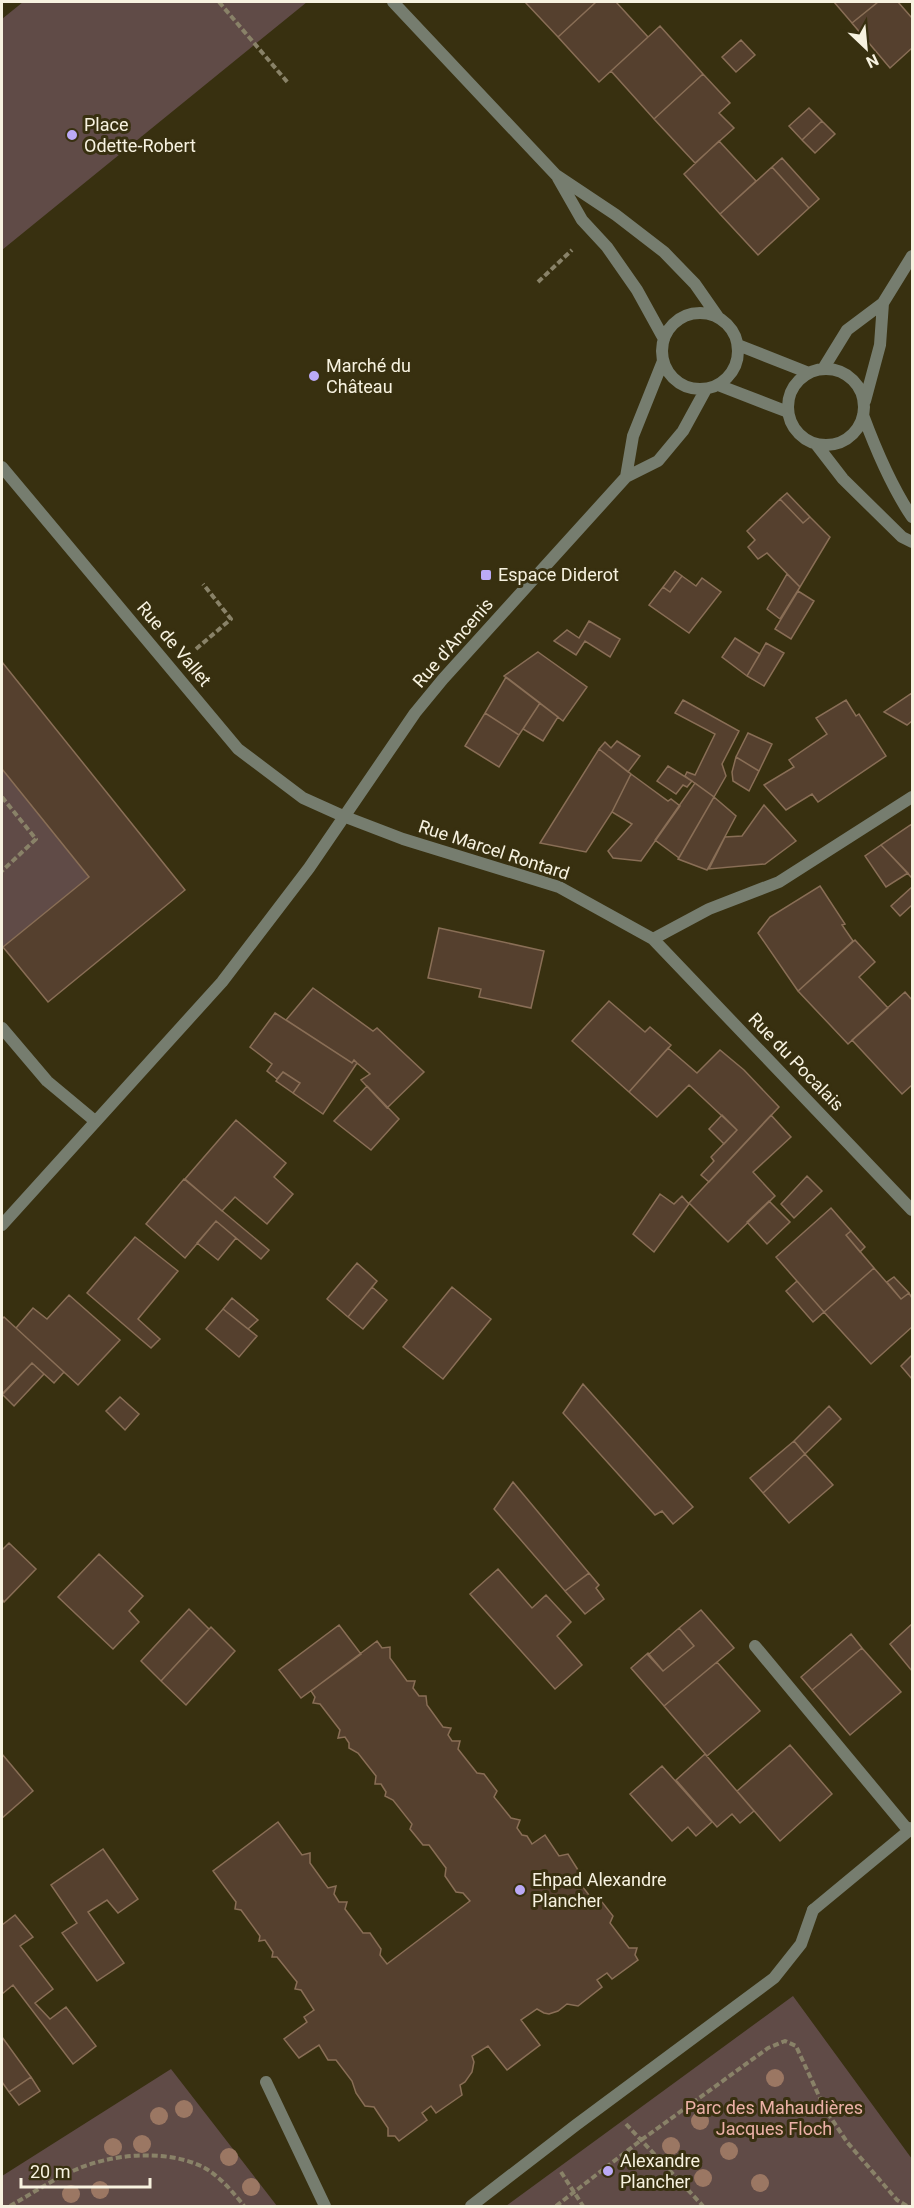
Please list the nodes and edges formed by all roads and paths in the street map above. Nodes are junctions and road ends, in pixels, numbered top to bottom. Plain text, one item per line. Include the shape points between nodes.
1 (219, 2) edge
2 (393, 2) edge
3 (289, 84) dead end
4 (556, 175) junction
5 (572, 250) dead end
6 (912, 256) edge
7 (538, 282) dead end
8 (883, 303) junction
9 (718, 317) junction
10 (664, 339) junction
11 (738, 345) junction
12 (663, 361) junction
13 (823, 369) junction
14 (809, 373) junction
15 (712, 387) junction
16 (864, 410) junction
17 (788, 412) junction
18 (816, 444) junction
19 (2, 467) edge
20 (626, 477) junction
21 (912, 517) edge
22 (912, 542) edge
23 (203, 584) dead end
24 (196, 649) dead end
25 (2, 797) edge
26 (912, 797) edge
27 (343, 816) junction
28 (2, 871) edge
29 (653, 939) junction
30 (2, 1028) edge
31 (95, 1121) junction
32 (912, 1210) edge
33 (2, 1225) edge
34 (755, 1646) dead end
35 (910, 1829) edge
36 (266, 2082) dead end
37 (623, 2121) dead end
38 (640, 2141) junction
39 (558, 2168) dead end
40 (574, 2193) junction
41 (10, 2206) edge
42 (244, 2206) edge
43 (325, 2206) edge
44 (471, 2206) edge
45 (556, 2206) edge
46 (583, 2206) edge
47 (703, 2206) edge
48 (907, 2206) edge

1 - 3 path
2 - 4 street
4 - 9 street via 664,252 695,284
4 - 10 street via 582,220 637,290
5 - 7 path
6 - 8 street
8 - 13 street via 847,330
8 - 16 street via 880,345
9 - 10 street via 692,314 675,323
9 - 11 street via 732,328
10 - 12 street
11 - 14 street
11 - 15 street via 735,368 728,378
12 - 15 street via 679,383 692,388
12 - 20 street via 633,436
13 - 14 street
13 - 16 street via 846,374 861,392
14 - 17 street via 792,389
15 - 17 street
15 - 20 street, Rue d'Ancenis via 658,461
16 - 18 street via 850,436 828,445
16 - 21 street via 884,467
17 - 18 street via 797,432
18 - 22 street via 848,484 902,537
19 - 27 street, Rue de Vallet via 238,749 303,798
20 - 27 street, Rue d'Ancenis via 443,679
23 - 24 path via 231,619
25 - 28 path via 36,839
26 - 29 street via 779,882 709,909
27 - 29 street, Rue Marcel Rontard via 403,839 559,887
27 - 31 street, Rue d'Ancenis via 309,868 222,982
29 - 32 street, Rue du Pocalais
30 - 31 street via 47,1081
31 - 33 street, Rue d'Ancenis
34 - 35 street
35 - 44 street via 813,1910 801,1944 774,1978
36 - 43 street
37 - 38 path
38 - 40 path
38 - 47 path
38 - 48 path via 768,2048 784,2041 796,2046 825,2109 847,2142 897,2200
39 - 40 path
40 - 45 path
40 - 46 path
41 - 42 path via 75,2170 109,2160 171,2156 202,2166 232,2190

